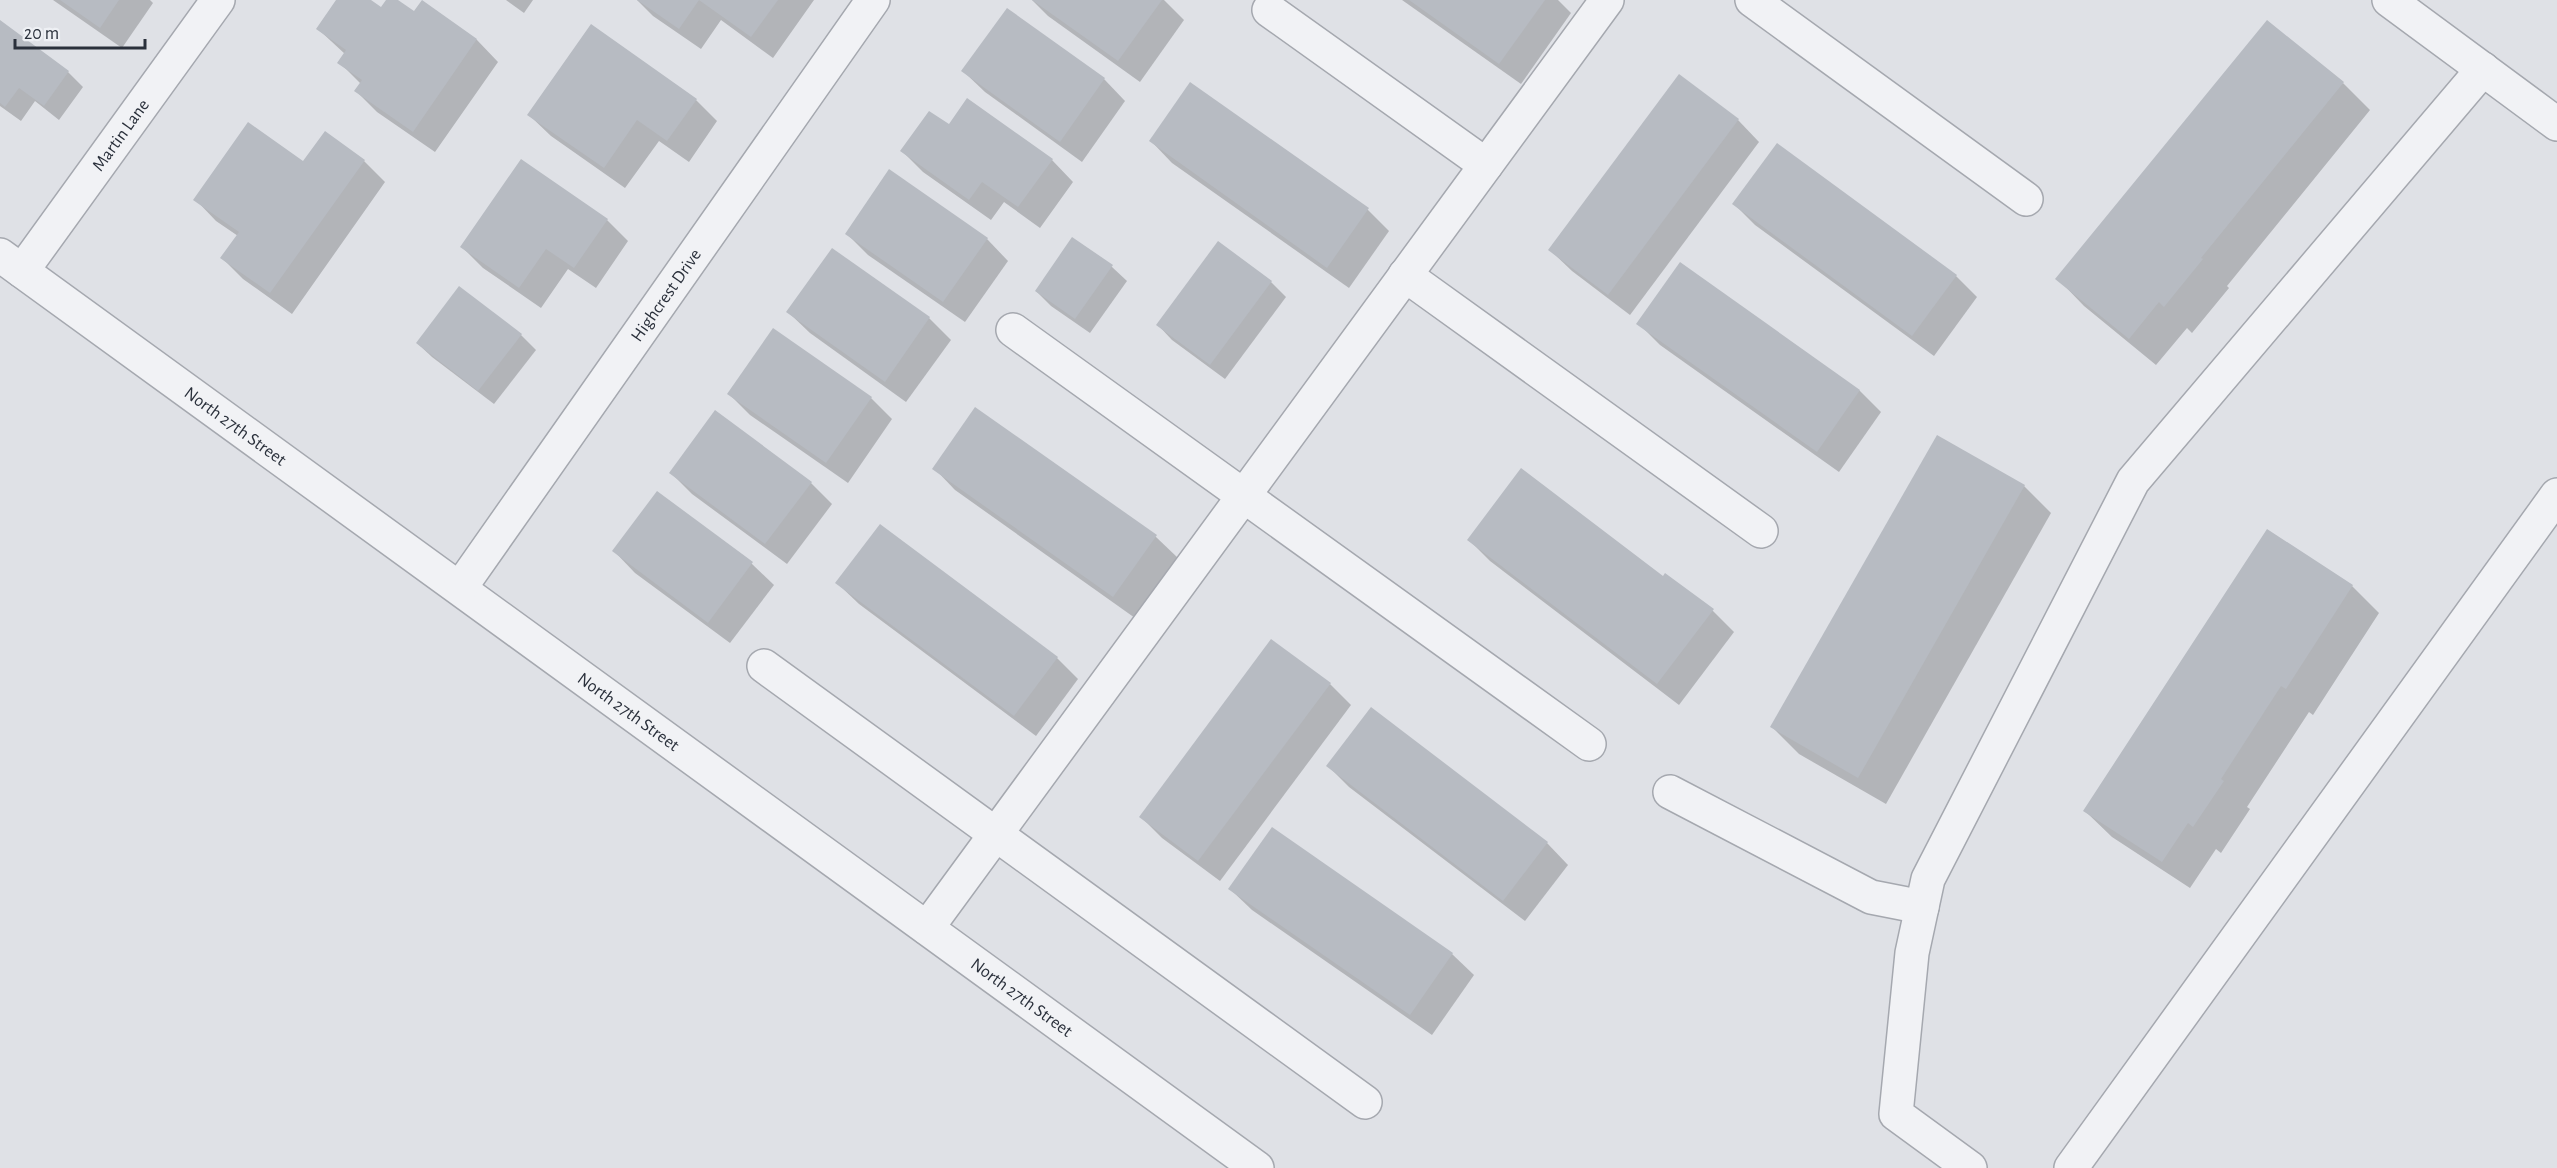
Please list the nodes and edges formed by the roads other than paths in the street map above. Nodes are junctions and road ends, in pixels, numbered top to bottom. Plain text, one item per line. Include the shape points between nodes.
1 (218, 0) edge
2 (873, 0) edge
3 (1607, 0) edge
4 (1752, 0) edge
5 (2389, 0) edge
6 (1269, 10) dead end
7 (2482, 69) junction
8 (2557, 124) edge
9 (1485, 165) junction
10 (2026, 199) dead end
11 (11, 263) edge
12 (1406, 275) junction
13 (1012, 330) dead end
14 (2557, 495) edge
15 (1244, 496) junction
16 (1761, 531) dead end
17 (460, 588) junction
18 (764, 666) dead end
19 (1589, 744) dead end
20 (1670, 792) dead end
21 (995, 835) junction
22 (1922, 907) junction
23 (927, 928) junction
24 (1365, 1102) dead end
25 (1257, 1168) edge
26 (1970, 1168) edge
27 (2071, 1168) edge

1 - 11 street, Martin Lane
2 - 17 street, Highcrest Drive
3 - 9 street
4 - 10 street
5 - 7 street
6 - 9 street
7 - 8 street
7 - 22 street via 2133,481 1928,879
9 - 12 street
11 - 17 street, North 27th Street
12 - 15 street
12 - 16 street
13 - 15 street
14 - 27 street
15 - 19 street
15 - 21 street
17 - 23 street, North 27th Street
18 - 21 street
20 - 22 street via 1871,897
21 - 23 street
21 - 24 street
22 - 26 street via 1912,953 1896,1114
23 - 25 street, North 27th Street

